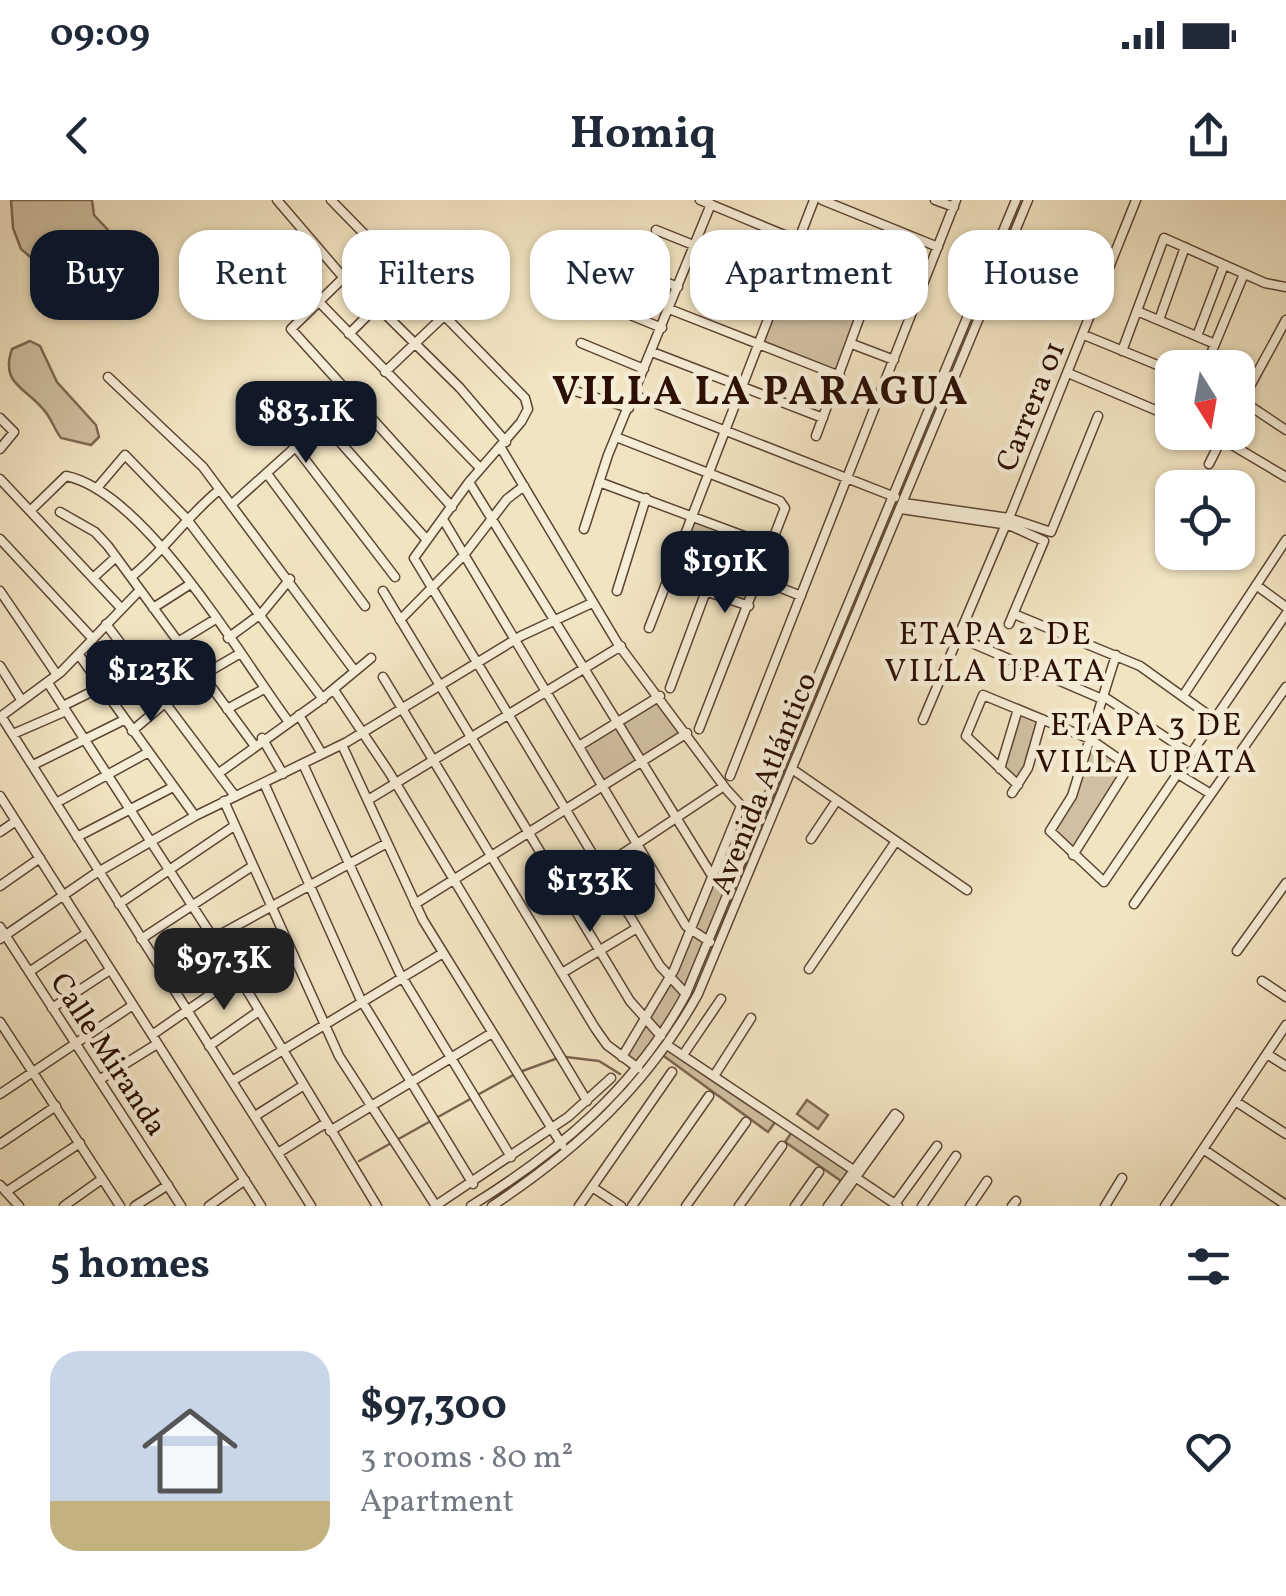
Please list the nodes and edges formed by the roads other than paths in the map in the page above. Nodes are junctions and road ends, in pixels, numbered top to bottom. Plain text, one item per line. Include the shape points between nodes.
1 (278, 200) edge
2 (330, 200) edge
3 (700, 200) edge
4 (814, 200) edge
5 (822, 200) edge
6 (935, 200) edge
7 (1016, 200) edge
8 (1028, 200) edge
9 (1136, 200) edge
10 (712, 202) edge
11 (955, 204) edge
12 (360, 230) edge
13 (701, 230) edge
14 (778, 230) edge
15 (802, 230) edge
16 (938, 247) junction
17 (1184, 247) junction
18 (690, 256) edge
19 (1224, 265) junction
20 (1244, 274) junction
21 (342, 275) edge
22 (342, 279) edge
23 (670, 285) edge
24 (1286, 287) edge
25 (678, 288) junction
26 (322, 296) edge
27 (322, 304) edge
28 (670, 307) edge
29 (670, 309) edge
30 (1137, 311) junction
31 (300, 320) edge
32 (363, 320) edge
33 (392, 320) edge
34 (440, 320) edge
35 (452, 320) edge
36 (643, 320) edge
37 (665, 320) edge
38 (767, 320) edge
39 (861, 320) edge
40 (1158, 320) junction
41 (1286, 320) edge
42 (662, 328) junction
43 (349, 334) junction
44 (1084, 336) junction
45 (1196, 336) junction
46 (416, 342) junction
47 (581, 344) dead end
48 (758, 344) junction
49 (852, 344) junction
50 (1215, 344) junction
51 (1212, 350) edge
52 (1122, 351) junction
53 (652, 352) junction
54 (894, 360) junction
55 (1155, 364) edge
56 (644, 370) junction
57 (385, 372) junction
58 (1068, 373) junction
59 (1255, 374) edge
60 (108, 376) dead end
61 (840, 376) junction
62 (559, 386) dead end
63 (742, 386) junction
64 (634, 395) junction
65 (352, 396) junction
66 (628, 408) junction
67 (1155, 410) edge
68 (1255, 412) edge
69 (1098, 416) dead end
70 (0, 418) edge
71 (823, 418) junction
72 (324, 424) junction
73 (724, 430) junction
74 (1286, 430) edge
75 (616, 436) junction
76 (816, 436) dead end
77 (504, 445) junction
78 (297, 449) junction
79 (0, 450) edge
80 (1216, 450) edge
81 (1246, 450) edge
82 (1209, 464) dead end
83 (480, 468) junction
84 (707, 472) junction
85 (268, 475) junction
86 (1286, 477) edge
87 (847, 478) junction
88 (0, 479) edge
89 (468, 482) junction
90 (599, 482) junction
91 (524, 486) junction
92 (98, 488) junction
93 (220, 490) junction
94 (895, 497) junction
95 (646, 498) junction
96 (231, 505) junction
97 (902, 506) junction
98 (452, 507) junction
99 (30, 511) junction
100 (60, 512) dead end
101 (690, 514) junction
102 (186, 518) junction
103 (444, 521) junction
104 (1008, 521) junction
105 (492, 522) junction
106 (584, 529) dead end
107 (0, 540) edge
108 (427, 540) junction
109 (1286, 540) edge
110 (772, 546) junction
111 (162, 548) junction
112 (464, 556) junction
113 (116, 557) junction
114 (131, 577) junction
115 (395, 577) dead end
116 (93, 578) junction
117 (667, 578) junction
118 (290, 579) junction
119 (759, 579) junction
120 (189, 585) junction
121 (1256, 585) junction
122 (432, 588) junction
123 (140, 590) junction
124 (617, 590) dead end
125 (0, 591) edge
126 (382, 591) dead end
127 (706, 591) junction
128 (800, 596) junction
129 (592, 602) junction
130 (364, 606) dead end
131 (749, 606) junction
132 (121, 608) junction
133 (154, 608) junction
134 (1286, 611) edge
135 (262, 613) junction
136 (1014, 614) junction
137 (214, 620) junction
138 (400, 620) junction
139 (554, 621) junction
140 (106, 624) junction
141 (1009, 624) dead end
142 (648, 628) dead end
143 (958, 637) junction
144 (228, 638) junction
145 (93, 639) junction
146 (514, 640) junction
147 (178, 642) junction
148 (621, 646) junction
149 (239, 654) junction
150 (1116, 654) junction
151 (78, 655) junction
152 (372, 658) dead end
153 (478, 663) junction
154 (0, 666) edge
155 (584, 669) junction
156 (354, 670) junction
157 (200, 672) junction
158 (58, 675) junction
159 (383, 677) dead end
160 (48, 683) junction
161 (440, 685) junction
162 (101, 687) junction
163 (1286, 687) edge
164 (670, 688) dead end
165 (264, 689) junction
166 (334, 690) junction
167 (546, 692) junction
168 (660, 696) junction
169 (1183, 696) junction
170 (323, 698) junction
171 (1102, 698) junction
172 (164, 700) junction
173 (22, 701) junction
174 (64, 708) junction
175 (403, 708) junction
176 (227, 709) junction
177 (1018, 709) junction
178 (299, 714) junction
179 (510, 715) junction
180 (1, 716) edge
181 (1042, 719) junction
182 (1214, 719) junction
183 (124, 720) junction
184 (923, 720) dead end
185 (288, 721) junction
186 (618, 723) junction
187 (700, 730) dead end
188 (132, 731) junction
189 (364, 733) junction
190 (687, 733) junction
191 (13, 734) junction
192 (472, 737) junction
193 (262, 738) junction
194 (1090, 738) junction
195 (84, 740) junction
196 (254, 745) junction
197 (342, 745) junction
198 (579, 746) junction
199 (147, 753) junction
200 (322, 754) junction
201 (1191, 754) junction
202 (435, 760) junction
203 (640, 762) junction
204 (303, 764) junction
205 (784, 764) junction
206 (33, 765) junction
207 (1000, 769) junction
208 (793, 770) junction
209 (219, 773) junction
210 (283, 774) junction
211 (1178, 774) junction
212 (106, 776) junction
213 (730, 776) dead end
214 (264, 783) junction
215 (396, 784) junction
216 (602, 786) junction
217 (724, 786) junction
218 (173, 787) junction
219 (1211, 794) junction
220 (0, 796) edge
221 (235, 796) junction
222 (368, 800) junction
223 (837, 800) junction
224 (224, 801) junction
225 (56, 803) junction
226 (741, 806) junction
227 (566, 809) junction
228 (130, 812) junction
229 (195, 816) junction
230 (676, 820) junction
231 (760, 820) junction
232 (16, 821) junction
233 (234, 826) junction
234 (0, 832) edge
235 (528, 834) junction
236 (77, 837) junction
237 (811, 840) dead end
238 (896, 841) junction
239 (388, 843) junction
240 (638, 844) junction
241 (151, 845) junction
242 (1073, 856) junction
243 (490, 857) junction
244 (40, 858) junction
245 (349, 863) junction
246 (251, 867) junction
247 (601, 868) junction
248 (166, 870) junction
249 (99, 872) junction
250 (714, 879) junction
251 (453, 880) junction
252 (1286, 883) edge
253 (312, 884) junction
254 (0, 886) edge
255 (966, 890) dead end
256 (63, 895) junction
257 (120, 904) junction
258 (415, 904) junction
259 (1134, 904) dead end
260 (190, 905) junction
261 (269, 906) junction
262 (636, 928) junction
263 (690, 931) junction
264 (2, 934) edge
265 (87, 934) junction
266 (141, 939) junction
267 (213, 941) junction
268 (710, 942) junction
269 (600, 951) junction
270 (1238, 951) dead end
271 (443, 954) junction
272 (809, 969) dead end
273 (110, 970) junction
274 (29, 972) junction
275 (562, 973) junction
276 (164, 976) junction
277 (237, 976) junction
278 (402, 977) junction
279 (670, 980) junction
280 (1262, 981) dead end
281 (686, 994) junction
282 (1286, 997) edge
283 (721, 998) dead end
284 (361, 1000) junction
285 (132, 1005) junction
286 (52, 1008) junction
287 (186, 1010) junction
288 (259, 1011) junction
289 (751, 1018) dead end
290 (0, 1022) edge
291 (646, 1022) junction
292 (323, 1024) junction
293 (1286, 1025) edge
294 (492, 1033) junction
295 (662, 1036) junction
296 (10, 1037) junction
297 (154, 1040) junction
298 (0, 1044) edge
299 (76, 1044) junction
300 (667, 1045) junction
301 (209, 1046) junction
302 (283, 1049) junction
303 (1266, 1054) junction
304 (683, 1056) junction
305 (622, 1057) junction
306 (449, 1058) junction
307 (1286, 1066) edge
308 (638, 1068) junction
309 (34, 1072) junction
310 (672, 1072) dead end
311 (714, 1076) junction
312 (612, 1078) dead end
313 (99, 1080) junction
314 (232, 1080) junction
315 (410, 1082) junction
316 (304, 1086) junction
317 (0, 1094) edge
318 (709, 1096) dead end
319 (587, 1101) junction
320 (1235, 1101) junction
321 (56, 1106) junction
322 (370, 1107) junction
323 (255, 1116) junction
324 (746, 1122) dead end
325 (328, 1127) junction
326 (551, 1129) junction
327 (1286, 1134) edge
328 (0, 1144) edge
329 (80, 1144) junction
330 (562, 1146) junction
331 (782, 1146) dead end
332 (937, 1146) dead end
333 (1203, 1149) junction
334 (278, 1153) junction
335 (956, 1156) dead end
336 (511, 1157) junction
337 (820, 1172) dead end
338 (856, 1173) junction
339 (1122, 1178) dead end
340 (102, 1179) junction
341 (245, 1180) junction
342 (987, 1181) dead end
343 (472, 1184) junction
344 (168, 1185) junction
345 (592, 1187) junction
346 (3, 1189) edge
347 (1286, 1204) edge
348 (896, 1205) edge
349 (19, 1206) edge
350 (64, 1206) edge
351 (120, 1206) edge
352 (136, 1206) edge
353 (182, 1206) edge
354 (209, 1206) edge
355 (261, 1206) edge
356 (311, 1206) edge
357 (378, 1206) edge
358 (436, 1206) edge
359 (471, 1206) edge
360 (492, 1206) edge
361 (579, 1206) edge
362 (620, 1206) edge
363 (632, 1206) edge
364 (686, 1206) edge
365 (739, 1206) edge
366 (796, 1206) edge
367 (831, 1206) edge
368 (922, 1206) edge
369 (970, 1206) edge
370 (1105, 1206) edge
371 (1165, 1206) edge

1 - 21 street
2 - 12 street
3 - 10 street
4 - 15 street
5 - 16 street
6 - 11 street
7 - 94 street, Avenida Atlántico
8 - 97 street, Avenida Atlántico
9 - 44 street, Carrera 01
10 - 13 street
10 - 14 street
11 - 16 street
16 - 54 street
17 - 19 street
17 - 30 street via 1164,238
17 - 40 street
18 - 25 street
19 - 20 street
19 - 45 street
20 - 24 street
20 - 50 street
22 - 26 street
23 - 25 street
25 - 28 street
27 - 43 street
29 - 48 street
30 - 40 street
30 - 52 street
31 - 65 street via 291,330
32 - 43 street
33 - 46 street
34 - 46 street
35 - 77 street via 527,402
36 - 42 street
37 - 42 street
38 - 48 street
39 - 49 street
40 - 45 street
41 - 59 street
42 - 53 street
43 - 57 street
44 - 52 street
44 - 58 street, Carrera 01
45 - 50 street
46 - 57 street
46 - 77 street
47 - 56 street
48 - 61 street
48 - 63 street
49 - 54 street
49 - 61 street
50 - 51 street
52 - 55 street
53 - 56 street
53 - 63 street
54 - 87 street
56 - 64 street
57 - 83 street
58 - 67 street
58 - 104 street, Carrera 01
60 - 93 street
61 - 71 street
62 - 66 street
63 - 71 street
63 - 73 street
64 - 66 street
64 - 73 street
65 - 72 street
65 - 98 street
66 - 75 street
68 - 74 street
69 - 104 street via 1052,529
70 - 79 street via 14,432
71 - 76 street
72 - 78 street
72 - 108 street
73 - 84 street
73 - 87 street
75 - 84 street
75 - 90 street
77 - 83 street
77 - 91 street
78 - 85 street
78 - 115 street
80 - 82 street
81 - 86 street
83 - 89 street
84 - 101 street
84 - 110 street via 783,504
85 - 96 street
85 - 130 street
87 - 94 street
87 - 128 street
88 - 99 street
89 - 98 street
89 - 105 street
90 - 95 street
90 - 106 street
91 - 105 street
91 - 129 street
92 - 99 street via 63,476
92 - 102 street via 125,455
92 - 111 street
93 - 96 street
93 - 102 street
94 - 205 street, Avenida Atlántico
95 - 101 street
95 - 124 street
96 - 118 street
97 - 104 street
97 - 208 street, Avenida Atlántico
98 - 103 street
99 - 116 street
100 - 113 street via 95,532
101 - 110 street
101 - 117 street
102 - 111 street
102 - 135 street
103 - 108 street
103 - 112 street
104 - 136 street via 1045,545
104 - 143 street, Carrera 01
105 - 112 street
105 - 139 street
107 - 145 street
108 - 122 street via 414,558
109 - 121 street
110 - 119 street
111 - 114 street
111 - 120 street
112 - 122 street
112 - 146 street
113 - 114 street
113 - 116 street
114 - 123 street
116 - 132 street
117 - 127 street
117 - 142 street
118 - 135 street
118 - 156 street
119 - 128 street
119 - 131 street
120 - 133 street
120 - 137 street
121 - 134 street
121 - 169 street
122 - 138 street
122 - 153 street
123 - 132 street
123 - 133 street
125 - 158 street
126 - 138 street
127 - 131 street
127 - 164 street
128 - 213 street
129 - 139 street
129 - 148 street
131 - 187 street
132 - 140 street
133 - 147 street
134 - 182 street
135 - 144 street
135 - 170 street
136 - 141 street
136 - 150 street
137 - 144 street
137 - 147 street
138 - 161 street
139 - 146 street
139 - 155 street
140 - 145 street
140 - 172 street
143 - 171 street
143 - 184 street, Carrera 01
144 - 149 street
145 - 151 street
146 - 153 street
146 - 167 street
147 - 157 street
148 - 155 street
148 - 168 street
149 - 157 street
149 - 165 street
150 - 169 street
150 - 171 street
151 - 158 street
151 - 162 street
152 - 156 street
153 - 161 street
153 - 179 street
154 - 173 street
155 - 167 street
155 - 186 street
156 - 166 street
157 - 172 street
157 - 176 street
158 - 160 street
159 - 175 street
160 - 173 street
160 - 174 street
161 - 175 street
161 - 192 street
162 - 174 street
162 - 183 street
163 - 219 street
165 - 176 street
165 - 185 street
166 - 170 street
166 - 189 street
167 - 179 street
167 - 198 street
168 - 186 street
168 - 190 street
169 - 182 street
170 - 178 street
171 - 194 street
171 - 201 street
172 - 188 street
172 - 209 street
173 - 180 street
174 - 191 street
174 - 195 street
175 - 189 street
175 - 202 street
176 - 196 street
177 - 181 street
177 - 207 street
177 - 207 street via 981,696 966,736
178 - 185 street
178 - 200 street
179 - 192 street
179 - 227 street
180 - 191 street
181 - 194 street
181 - 207 street via 1015,789
182 - 201 street
183 - 188 street
183 - 195 street
185 - 193 street
186 - 198 street
186 - 203 street
188 - 199 street
189 - 197 street
189 - 215 street
190 - 203 street
190 - 217 street
191 - 206 street
192 - 202 street
192 - 235 street
193 - 196 street
193 - 210 street
194 - 242 street via 1072,796 1050,829
194 - 242 street via 1129,769
195 - 206 street
195 - 212 street
196 - 209 street
197 - 200 street
197 - 222 street
198 - 216 street
199 - 212 street
199 - 218 street
200 - 204 street
201 - 211 street
202 - 215 street
202 - 243 street
203 - 216 street
203 - 230 street
204 - 210 street
204 - 245 street
205 - 208 street
205 - 231 street, Avenida Atlántico
206 - 225 street
208 - 223 street
208 - 300 street, Avenida Atlántico via 704,982
209 - 221 street
210 - 214 street
211 - 219 street
211 - 242 street via 1102,882
212 - 225 street
212 - 228 street
214 - 221 street
214 - 253 street
215 - 222 street
215 - 251 street
216 - 227 street
216 - 240 street
217 - 226 street
217 - 230 street
218 - 228 street
218 - 229 street
219 - 259 street
220 - 232 street
221 - 224 street
222 - 239 street
223 - 237 street
223 - 238 street
224 - 229 street
224 - 233 street
225 - 236 street
226 - 231 street
226 - 250 street
227 - 235 street
227 - 247 street
228 - 236 street
228 - 241 street
229 - 241 street
230 - 240 street
230 - 250 street
231 - 268 street, Avenida Atlántico
232 - 234 street
232 - 244 street
233 - 246 street
233 - 248 street
235 - 243 street
235 - 269 street
236 - 249 street
238 - 255 street
238 - 272 street
239 - 245 street
239 - 258 street
240 - 247 street
240 - 263 street
241 - 248 street
241 - 249 street
243 - 251 street
243 - 275 street
244 - 254 street
244 - 256 street
245 - 253 street
245 - 278 street
246 - 260 street
246 - 261 street
247 - 262 street
248 - 257 street
248 - 260 street
249 - 256 street
249 - 257 street
250 - 263 street
251 - 258 street
251 - 319 street
252 - 270 street
253 - 261 street
253 - 284 street
256 - 264 street
256 - 265 street
257 - 266 street
258 - 271 street
260 - 266 street
260 - 267 street
261 - 267 street
261 - 292 street
262 - 269 street
262 - 279 street
263 - 268 street
263 - 279 street
264 - 274 street, Calle Miranda
265 - 273 street
265 - 274 street
266 - 276 street
267 - 276 street
267 - 277 street
268 - 281 street, Avenida Atlántico
269 - 275 street
269 - 291 street
271 - 278 street
271 - 294 street
273 - 285 street
273 - 286 street
274 - 286 street, Calle Miranda
275 - 305 street via 602,1038
276 - 287 street
277 - 287 street
277 - 288 street
278 - 284 street
278 - 306 street
279 - 281 street
279 - 291 street
280 - 282 street
281 - 295 street, Avenida Atlántico
283 - 304 street
284 - 292 street
284 - 315 street
285 - 297 street
285 - 299 street
286 - 299 street, Calle Miranda
287 - 297 street
287 - 301 street
288 - 301 street
288 - 302 street
289 - 311 street
290 - 296 street
291 - 295 street
291 - 305 street
292 - 302 street
292 - 322 street
293 - 303 street
294 - 306 street
294 - 326 street
295 - 308 street, Avenida Atlántico
296 - 298 street
296 - 309 street
297 - 313 street
297 - 341 street
299 - 309 street
299 - 313 street, Calle Miranda
300 - 304 street
300 - 360 street, Avenida Atlántico via 590,1134
301 - 314 street
302 - 314 street
302 - 316 street
303 - 307 street
303 - 320 street
304 - 311 street
305 - 308 street
306 - 315 street
306 - 336 street
308 - 330 street, Avenida Atlántico
309 - 317 street
309 - 321 street
310 - 345 street
311 - 338 street
312 - 319 street
313 - 344 street, Calle Miranda
314 - 323 street
315 - 322 street
315 - 343 street
316 - 323 street
316 - 325 street
318 - 363 street
319 - 326 street
320 - 327 street
320 - 333 street
321 - 328 street
321 - 329 street
322 - 325 street
322 - 358 street
323 - 334 street
324 - 364 street
325 - 334 street
325 - 357 street
326 - 330 street
326 - 336 street
329 - 340 street
329 - 346 street
330 - 359 street, Avenida Atlántico
331 - 365 street
332 - 348 street
333 - 347 street
333 - 371 street
334 - 356 street
335 - 368 street
336 - 343 street
337 - 366 street
338 - 338 street via 899,1117 895,1114
338 - 348 street
338 - 367 street
339 - 370 street
340 - 350 street
340 - 351 street
341 - 354 street
341 - 355 street
342 - 369 street
343 - 358 street
344 - 352 street
344 - 353 street, Calle Miranda
345 - 361 street
345 - 362 street
346 - 349 street

